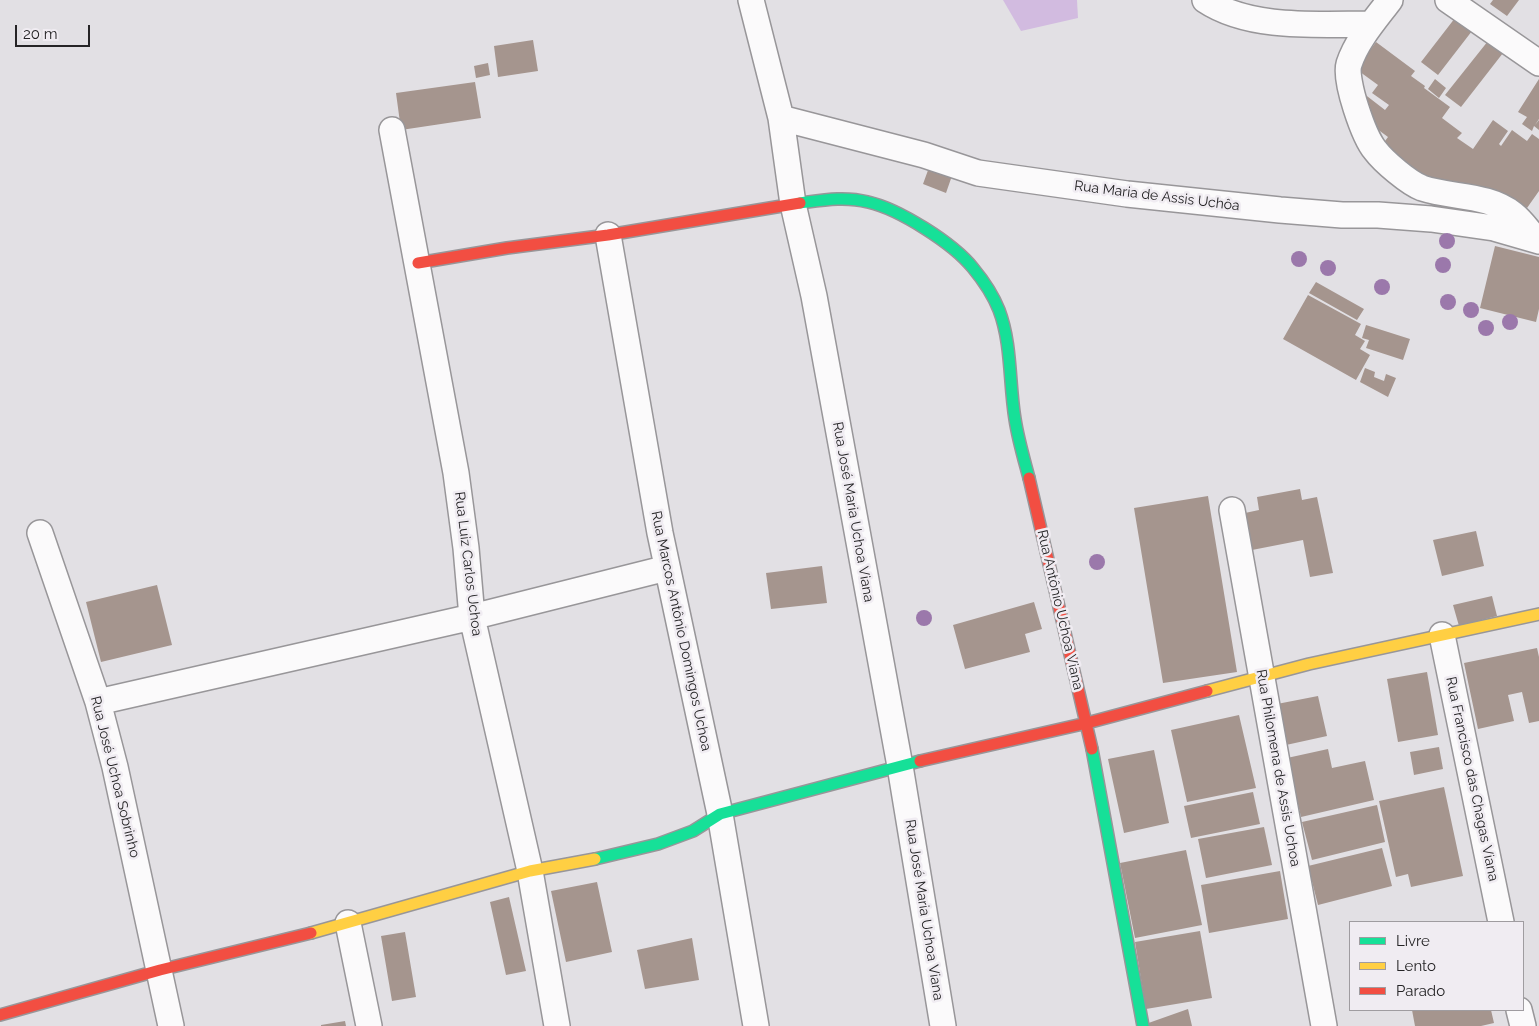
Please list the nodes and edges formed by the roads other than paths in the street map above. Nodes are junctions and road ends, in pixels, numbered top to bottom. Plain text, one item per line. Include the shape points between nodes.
1 (751, 0) edge
2 (1205, 0) edge
3 (1390, 0) edge
4 (1448, 0) edge
5 (1326, 24) junction
6 (1371, 24) junction
7 (1539, 63) edge
8 (1348, 66) junction
9 (781, 118) junction
10 (392, 130) dead end
11 (793, 204) junction
12 (608, 235) junction
13 (1537, 240) edge
14 (418, 263) junction
15 (1232, 510) dead end
16 (40, 532) dead end
17 (668, 568) junction
18 (1539, 614) edge
19 (472, 616) junction
20 (1442, 635) junction
21 (1262, 677) junction
22 (98, 702) junction
23 (1087, 723) junction
24 (900, 766) junction
25 (720, 814) junction
26 (530, 871) junction
27 (1501, 921) edge
28 (348, 923) junction
29 (160, 970) junction
30 (1519, 1011) edge
31 (0, 1015) edge
32 (171, 1026) edge
33 (369, 1026) edge
34 (557, 1026) edge
35 (756, 1026) edge
36 (943, 1026) edge
37 (1143, 1026) edge
38 (1324, 1026) edge
39 (1523, 1026) edge

1 - 9 street, Rua José Maria Uchoa Viana
2 - 5 street via 1242,17
3 - 6 street
4 - 7 street
5 - 6 street
5 - 8 street
6 - 8 street
8 - 13 street via 1354,102 1370,143 1381,156 1421,188 1503,208
9 - 11 street, Rua José Maria Uchoa Viana
9 - 13 street, Rua Maria de Assis Uchôa via 924,155 978,173 1127,194 1289,211 1431,219 1494,228
10 - 14 street, Rua Luiz Carlos Uchoa
11 - 12 street, Rua Antônio Uchoa Viana
11 - 23 street, Rua Antônio Uchoa Viana via 836,198 868,202 895,212 953,249 973,267 992,296 1005,331 1015,420
11 - 24 street, Rua José Maria Uchoa Viana via 814,296
12 - 14 street, Rua Antônio Uchoa Viana
12 - 17 street, Rua Marcos Antônio Domingos Uchoa
14 - 19 street, Rua Luiz Carlos Uchoa via 456,473
15 - 21 street, Rua Philomena de Assis Uchoa
16 - 22 street, Rua José Uchoa Sobrinho
17 - 19 street
17 - 25 street, Rua Marcos Antônio Domingos Uchoa
18 - 20 street
19 - 22 street
19 - 26 street, Rua Luiz Carlos Uchoa
20 - 21 street
20 - 27 street, Rua Francisco das Chagas Viana
21 - 23 street
21 - 38 street, Rua Philomena de Assis Uchoa
22 - 29 street, Rua José Uchoa Sobrinho
23 - 24 street
23 - 37 street, Rua Antônio Uchoa Viana
24 - 25 street
24 - 36 street, Rua José Maria Uchoa Viana
25 - 26 street via 693,831 658,844
25 - 35 street, Rua Marcos Antônio Domingos Uchoa
26 - 28 street
26 - 34 street, Rua Luiz Carlos Uchoa
28 - 29 street
28 - 33 street
29 - 31 street
29 - 32 street, Rua José Uchoa Sobrinho
30 - 39 street

